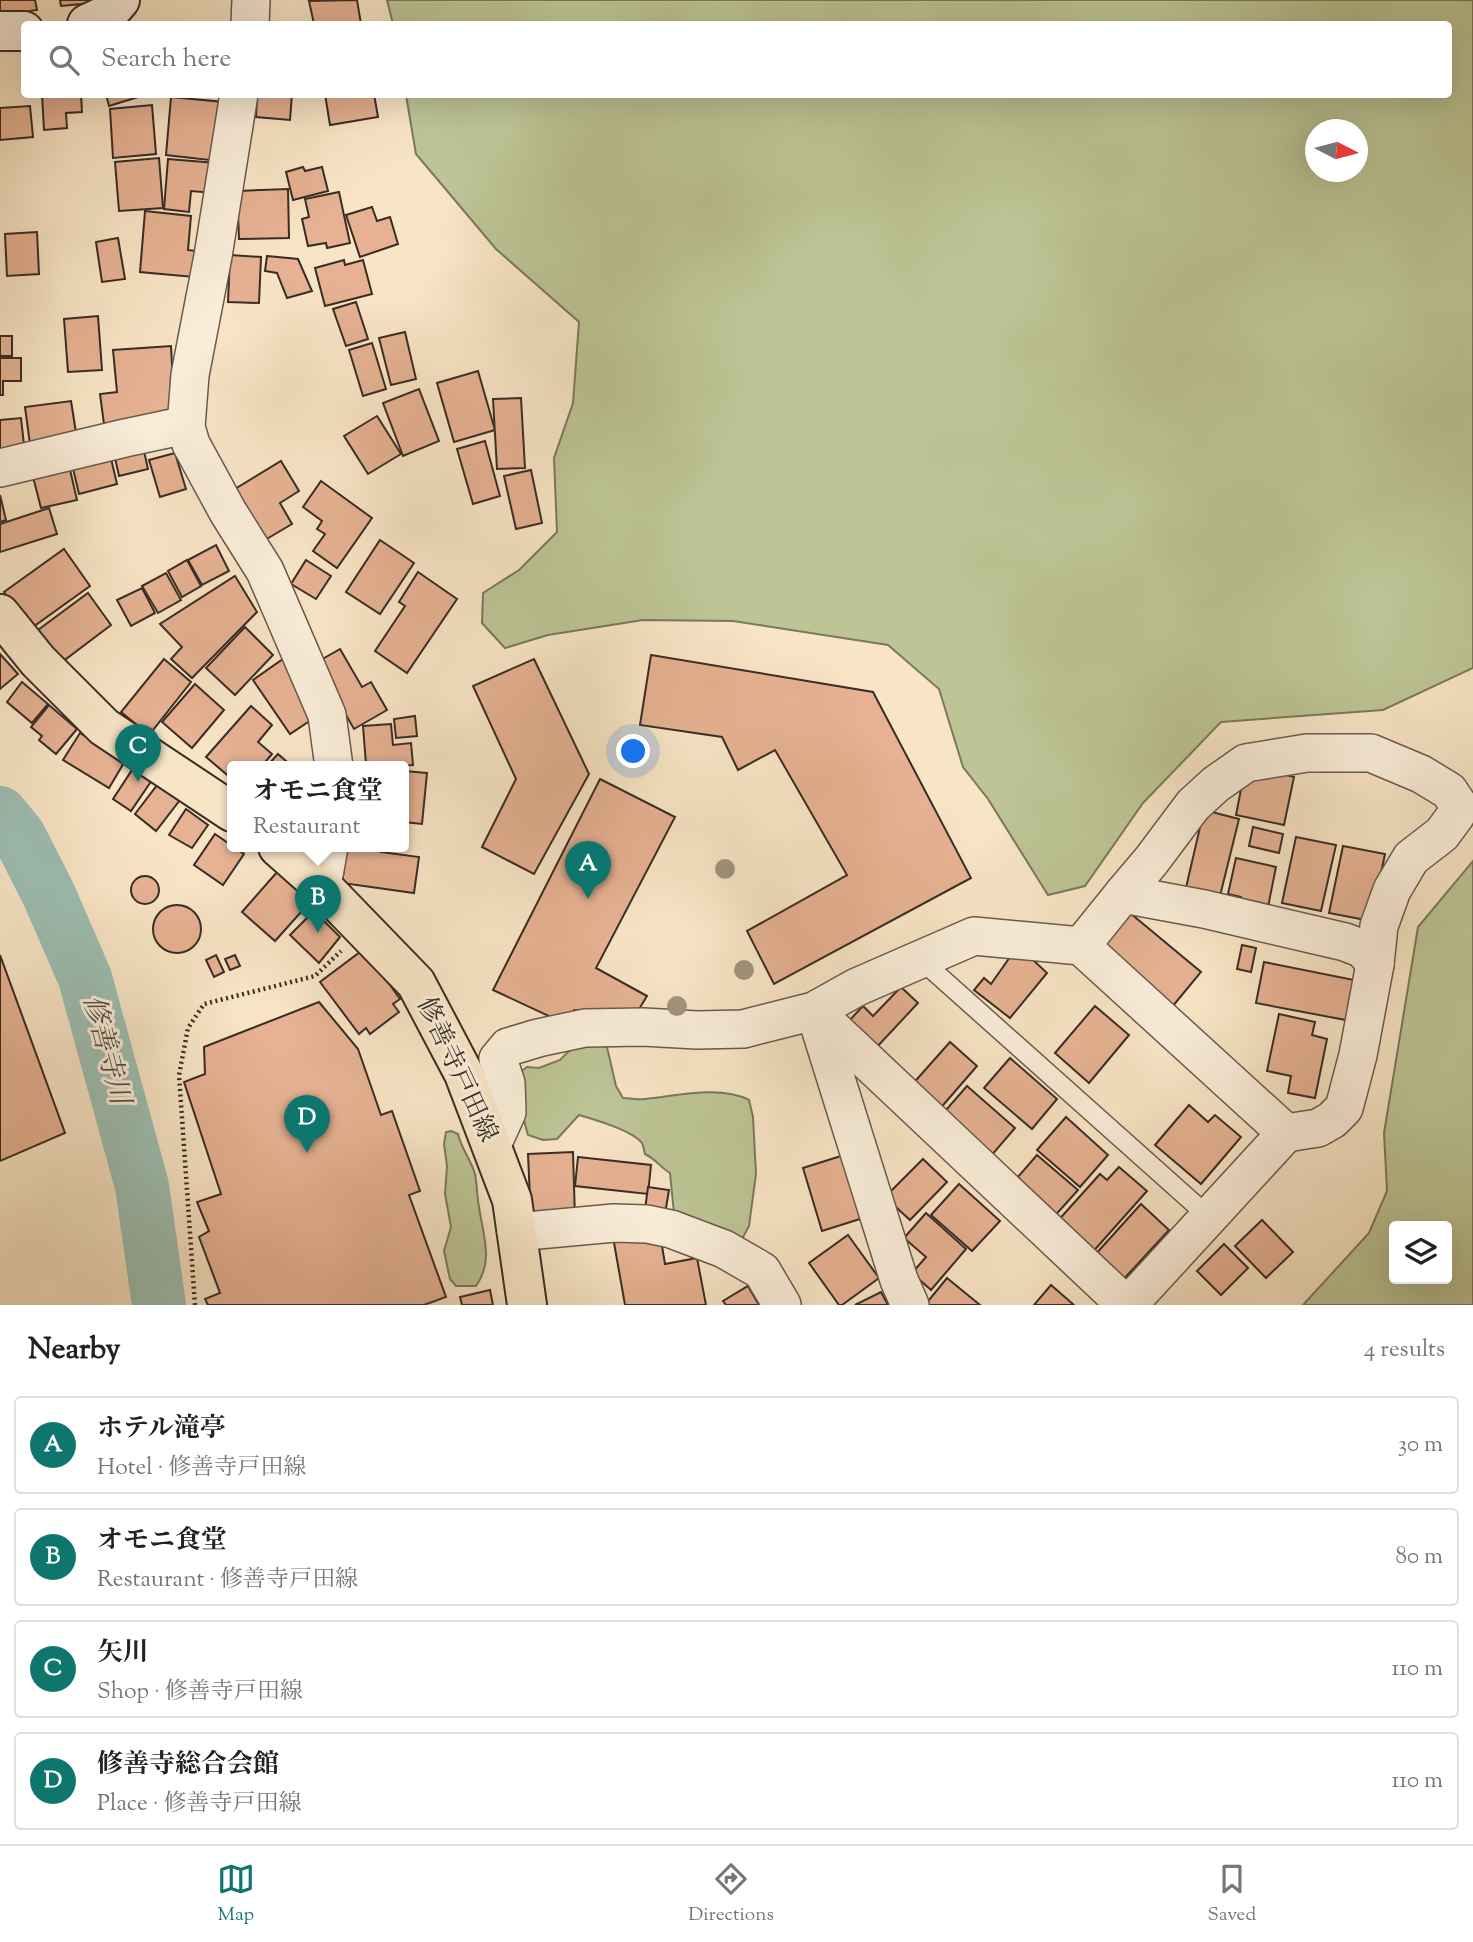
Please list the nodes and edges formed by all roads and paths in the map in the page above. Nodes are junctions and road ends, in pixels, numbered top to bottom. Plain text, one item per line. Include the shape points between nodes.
1 (120, 0) edge
2 (251, 0) edge
3 (93, 21) edge
4 (250, 21) edge
5 (21, 31) edge
6 (0, 32) edge
7 (238, 98) edge
8 (187, 427) junction
9 (0, 468) edge
10 (0, 614) edge
11 (333, 761) edge
12 (227, 810) edge
13 (284, 852) edge
14 (327, 852) edge
15 (322, 886) junction
16 (1123, 894) junction
17 (1081, 946) junction
18 (920, 959) junction
19 (1376, 964) junction
20 (315, 976) dead end
21 (814, 1011) junction
22 (1286, 1133) junction
23 (492, 1145) junction
24 (1208, 1216) junction
25 (516, 1232) junction
26 (195, 1305) edge
27 (527, 1305) edge
28 (782, 1305) edge
29 (909, 1305) edge
30 (1127, 1305) edge

1 - 3 street via 108,14
2 - 4 street
5 - 6 street
7 - 8 street via 190,375
8 - 9 street
8 - 11 street via 197,456 265,571 327,715
10 - 12 main road via 38,661 104,727
13 - 15 main road, 修善寺戸田線
14 - 15 street
15 - 23 main road, 修善寺戸田線 via 416,982 464,1074
16 - 17 street
16 - 19 street via 1345,942 1363,949
16 - 19 street via 1193,804 1246,763 1307,753 1371,753 1422,774 1449,791 1457,803 1449,825 1410,858 1392,890 1380,926
17 - 18 street via 974,936
17 - 22 street
18 - 21 street
18 - 24 lane
19 - 22 street via 1344,1108 1318,1128
20 - 26 path via 204,1004 188,1028 179,1075
21 - 23 street via 743,1029 585,1028 508,1047 498,1059 506,1083 507,1112
21 - 29 street
21 - 30 street
22 - 24 street
23 - 25 main road, 修善寺戸田線 via 512,1200
24 - 30 street
25 - 27 main road, 修善寺戸田線
25 - 28 street via 614,1223 671,1229 724,1249 762,1271

